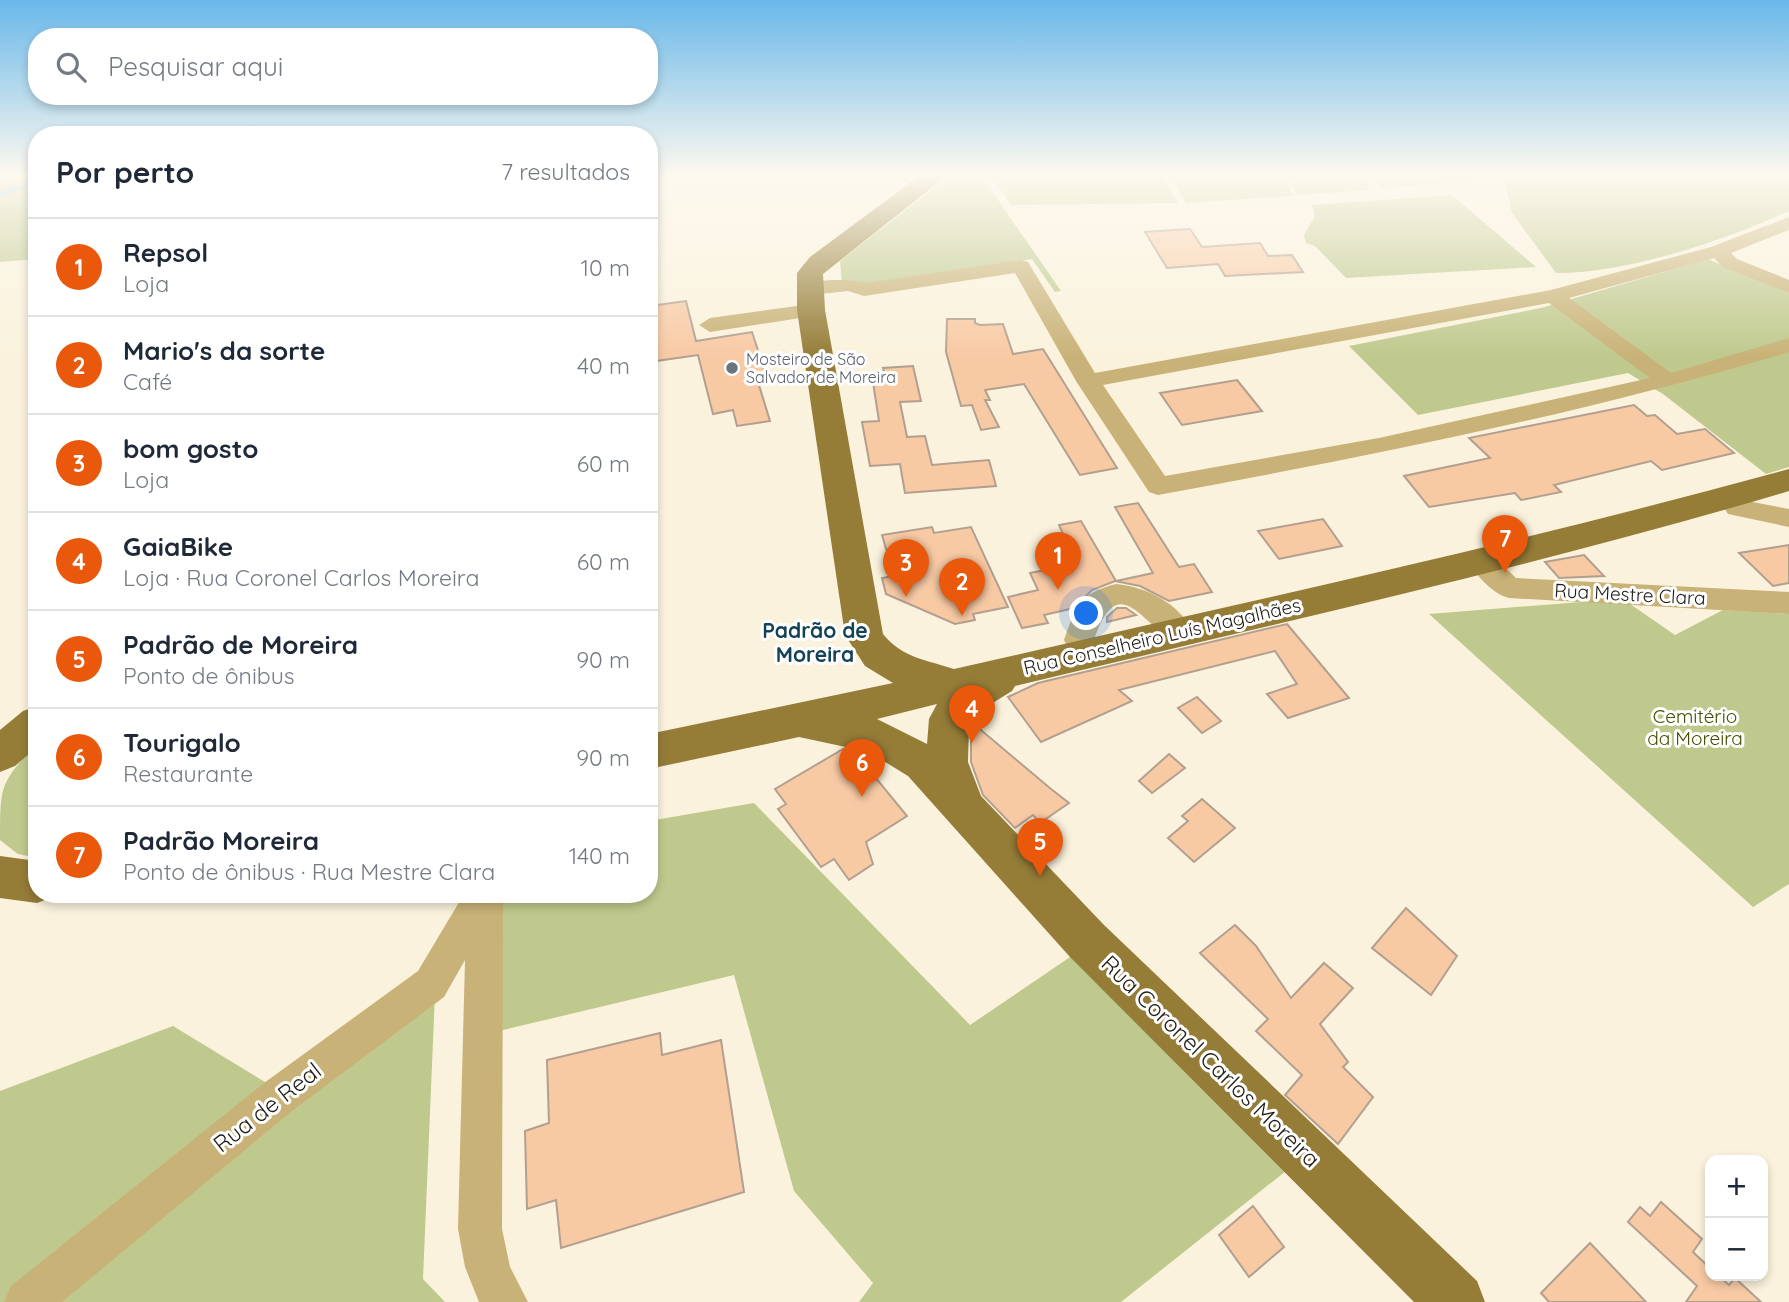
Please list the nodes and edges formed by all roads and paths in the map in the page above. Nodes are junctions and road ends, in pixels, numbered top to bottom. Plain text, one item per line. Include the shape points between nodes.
1 (857, 235) edge
2 (1759, 235) edge
3 (1718, 251) junction
4 (1789, 275) edge
5 (1789, 287) edge
6 (1553, 296) junction
7 (811, 300) junction
8 (710, 325) dead end
9 (1789, 345) edge
10 (1088, 381) junction
11 (1668, 381) junction
12 (1789, 480) edge
13 (1789, 496) edge
14 (1737, 508) junction
15 (1673, 514) junction
16 (1789, 518) edge
17 (1482, 562) junction
18 (1789, 603) edge
19 (1179, 632) junction
20 (870, 648) junction
21 (1086, 654) junction
22 (1009, 673) junction
23 (956, 684) junction
24 (806, 719) junction
25 (28, 726) edge
26 (28, 730) edge
27 (0, 736) edge
28 (658, 750) edge
29 (0, 754) edge
30 (969, 817) junction
31 (0, 877) edge
32 (28, 881) edge
33 (479, 903) edge
34 (484, 903) edge
35 (27, 1302) edge
36 (505, 1302) edge
37 (1456, 1302) edge

1 - 7 main road via 810,273
2 - 3 street
3 - 4 street via 1747,257
3 - 5 street via 1730,263
3 - 6 street
6 - 10 street
6 - 11 street
7 - 8 street
7 - 10 street via 850,285 864,290 1021,266
7 - 20 main road via 860,619
9 - 11 street
10 - 11 street via 1158,486 1379,446
12 - 15 main road, Rua Conselheiro Luís Magalhães
13 - 14 main road, Rua Conselheiro Luís Magalhães
14 - 15 main road, Rua Conselheiro Luís Magalhães
14 - 16 street
15 - 17 main road, Rua Conselheiro Luís Magalhães
17 - 18 street, Rua Mestre Clara via 1509,588
17 - 19 main road, Rua Conselheiro Luís Magalhães
19 - 21 main road, Rua Conselheiro Luís Magalhães
19 - 21 street via 1168,616 1147,603 1129,596 1110,596 1094,605 1085,623 1079,640
20 - 23 main road via 897,668
20 - 24 main road via 857,679
21 - 22 main road, Rua Conselheiro Luís Magalhães
22 - 23 main road, Rua Conselheiro Luís Magalhães
22 - 30 main road, Rua Coronel Carlos Moreira via 969,698 949,719 947,762
23 - 24 main road, Rua Conselheiro Luís Magalhães
24 - 28 main road, Rua Conselheiro Luís Magalhães
24 - 30 main road, Rua Coronel Carlos Moreira via 866,733 904,749 937,777
25 - 27 main road
26 - 29 main road
30 - 37 main road, Rua Coronel Carlos Moreira via 1087,941
31 - 32 main road
33 - 35 street, Rua de Real via 430,984 278,1097
34 - 36 street via 480,1229 484,1260

